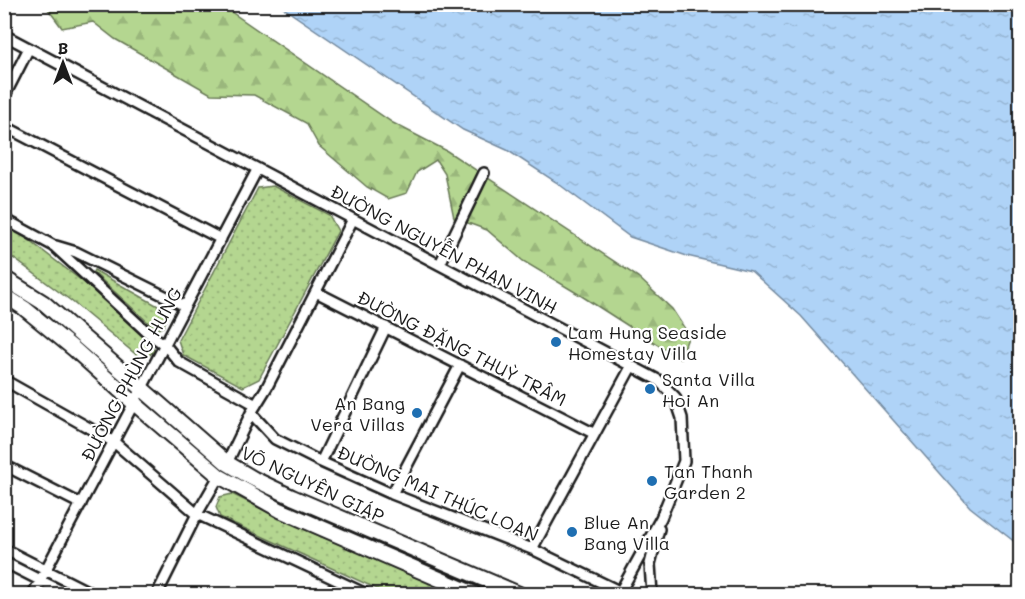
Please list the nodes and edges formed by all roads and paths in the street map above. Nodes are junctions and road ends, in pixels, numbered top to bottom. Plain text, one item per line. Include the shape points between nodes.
1 (4, 35) edge
2 (29, 48) junction
3 (4, 97) edge
4 (4, 126) edge
5 (257, 170) junction
6 (484, 173) dead end
7 (4, 219) edge
8 (353, 219) junction
9 (221, 239) junction
10 (54, 246) junction
11 (440, 264) junction
12 (4, 278) edge
13 (316, 292) junction
14 (4, 295) edge
15 (186, 306) junction
16 (386, 327) junction
17 (165, 345) junction
18 (460, 365) junction
19 (631, 367) junction
20 (4, 380) edge
21 (141, 390) junction
22 (134, 403) junction
23 (254, 409) junction
24 (593, 433) junction
25 (114, 442) junction
26 (321, 462) junction
27 (227, 463) junction
28 (4, 465) edge
29 (219, 476) junction
30 (392, 494) junction
31 (81, 504) junction
32 (197, 514) junction
33 (661, 518) junction
34 (4, 549) edge
35 (532, 549) junction
36 (4, 562) edge
37 (46, 570) junction
38 (40, 581) junction
39 (620, 593) edge
40 (33, 594) edge
41 (67, 594) edge
42 (93, 594) edge
43 (156, 594) edge
44 (366, 594) edge
45 (474, 594) edge
46 (519, 594) edge
47 (652, 594) edge

1 - 2 street, ĐƯỜNG NGUYỄN PHAN VINH
2 - 3 street
2 - 5 street, ĐƯỜNG NGUYỄN PHAN VINH
4 - 9 street
5 - 8 street, ĐƯỜNG NGUYỄN PHAN VINH
5 - 9 street, ĐƯỜNG PHÙNG HƯNG
6 - 11 street
7 - 10 street, ĐƯỜNG MAI THÚC LOAN
8 - 11 street, ĐƯỜNG NGUYỄN PHAN VINH
8 - 13 street
9 - 15 street, ĐƯỜNG PHÙNG HƯNG
10 - 15 street, ĐƯỜNG MAI THÚC LOAN via 76,252
10 - 17 street, ĐƯỜNG MAI THÚC LOAN
11 - 19 street, ĐƯỜNG NGUYỄN PHAN VINH
12 - 21 main road, VÕ NGUYÊN GIÁP via 44,303
13 - 16 street, ĐƯỜNG ĐẶNG THUỲ TRÂM
13 - 23 street
14 - 22 main road, VÕ NGUYÊN GIÁP via 74,349
15 - 17 street, ĐƯỜNG PHÙNG HƯNG
16 - 18 street, ĐƯỜNG ĐẶNG THUỲ TRÂM
16 - 26 street
17 - 21 street, ĐƯỜNG PHÙNG HƯNG
17 - 23 street, ĐƯỜNG MAI THÚC LOAN via 179,362
18 - 24 street, ĐƯỜNG ĐẶNG THUỲ TRÂM
18 - 30 street
19 - 24 street
19 - 33 street, ĐƯỜNG NGUYỄN PHAN VINH via 658,380 675,397 682,418 684,461
20 - 25 street
21 - 22 street, ĐƯỜNG PHÙNG HƯNG
21 - 27 main road, VÕ NGUYÊN GIÁP
22 - 25 street, ĐƯỜNG PHÙNG HƯNG
22 - 29 main road, VÕ NGUYÊN GIÁP
23 - 26 street, ĐƯỜNG MAI THÚC LOAN via 275,439
23 - 27 street
24 - 35 street
25 - 31 street, ĐƯỜNG PHÙNG HƯNG
25 - 32 street
26 - 30 street, ĐƯỜNG MAI THÚC LOAN
27 - 29 main road
27 - 46 main road, VÕ NGUYÊN GIÁP via 292,497
28 - 31 street
29 - 32 street
29 - 45 main road, VÕ NGUYÊN GIÁP via 280,510
30 - 35 street, ĐƯỜNG MAI THÚC LOAN
31 - 37 street, ĐƯỜNG PHÙNG HƯNG
32 - 43 street
32 - 44 street
33 - 39 street, ĐƯỜNG NGUYỄN PHAN VINH
33 - 47 street via 650,564
34 - 37 street
35 - 39 street, ĐƯỜNG MAI THÚC LOAN
36 - 38 street
37 - 38 street, ĐƯỜNG PHÙNG HƯNG
37 - 42 street
38 - 40 street, ĐƯỜNG PHÙNG HƯNG
38 - 41 street

